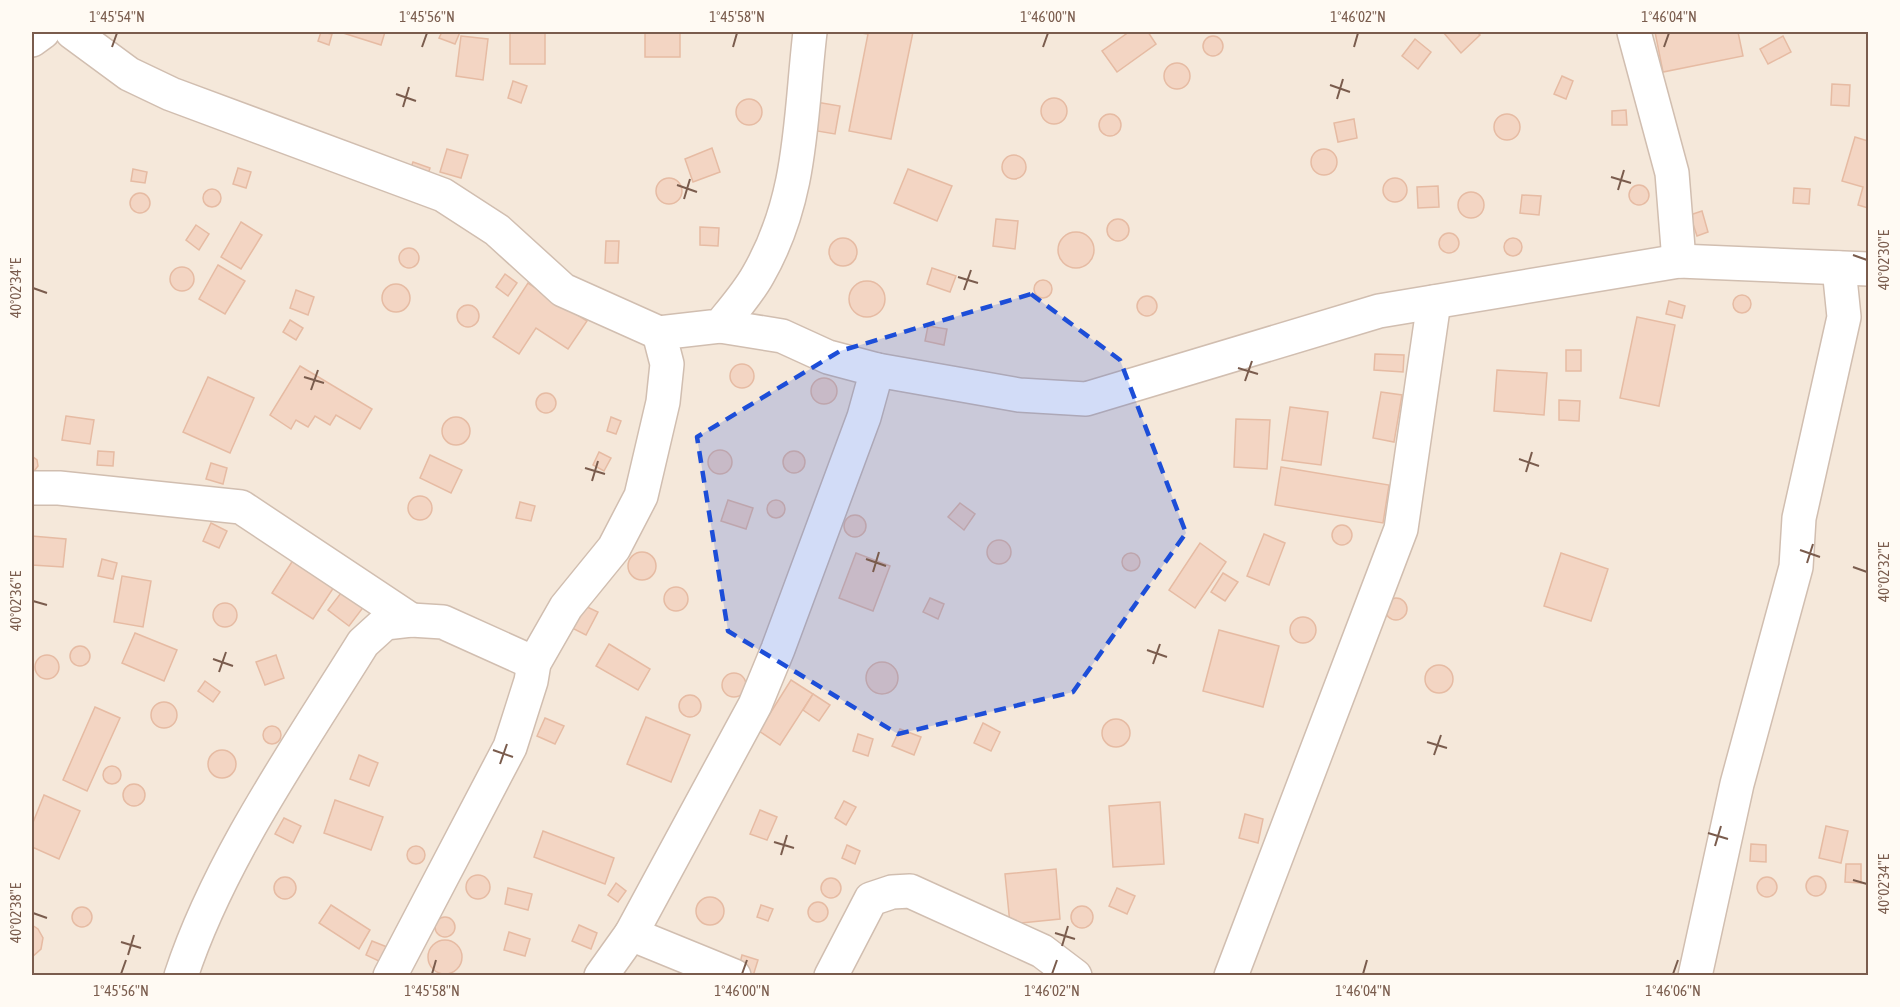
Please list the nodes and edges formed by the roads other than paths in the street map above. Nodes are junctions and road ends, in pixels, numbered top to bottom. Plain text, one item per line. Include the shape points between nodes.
1 (43, 32) edge
2 (72, 32) edge
3 (810, 32) edge
4 (1634, 32) edge
5 (32, 40) edge
6 (1679, 261) junction
7 (1854, 269) edge
8 (1434, 302) junction
9 (720, 326) junction
10 (659, 333) junction
11 (877, 370) junction
12 (32, 488) edge
13 (411, 620) junction
14 (534, 663) junction
15 (631, 934) junction
16 (181, 975) edge
17 (390, 975) edge
18 (601, 975) edge
19 (734, 975) edge
20 (831, 975) edge
21 (1075, 975) edge
22 (1232, 975) edge
23 (1695, 975) edge

1 - 5 street
2 - 10 street via 129,74 171,94 443,195 497,230 563,290
3 - 9 street via 801,145 783,220 758,275
4 - 6 street via 1672,173
6 - 7 street
6 - 8 street
7 - 23 street via 1799,518 1796,567 1737,784
8 - 11 street via 1379,310 1086,399 1019,395
8 - 22 street via 1401,529
9 - 10 street
9 - 11 street via 782,336 828,357
10 - 14 street via 667,364 663,402 641,496 614,548 566,607
11 - 15 street via 864,417 755,705
12 - 13 street via 241,507
13 - 14 street via 443,622
13 - 16 street via 385,623 363,643 233,856
14 - 17 street via 510,747
15 - 18 street
15 - 19 street
20 - 21 street via 871,899 892,891 910,891 1042,951

